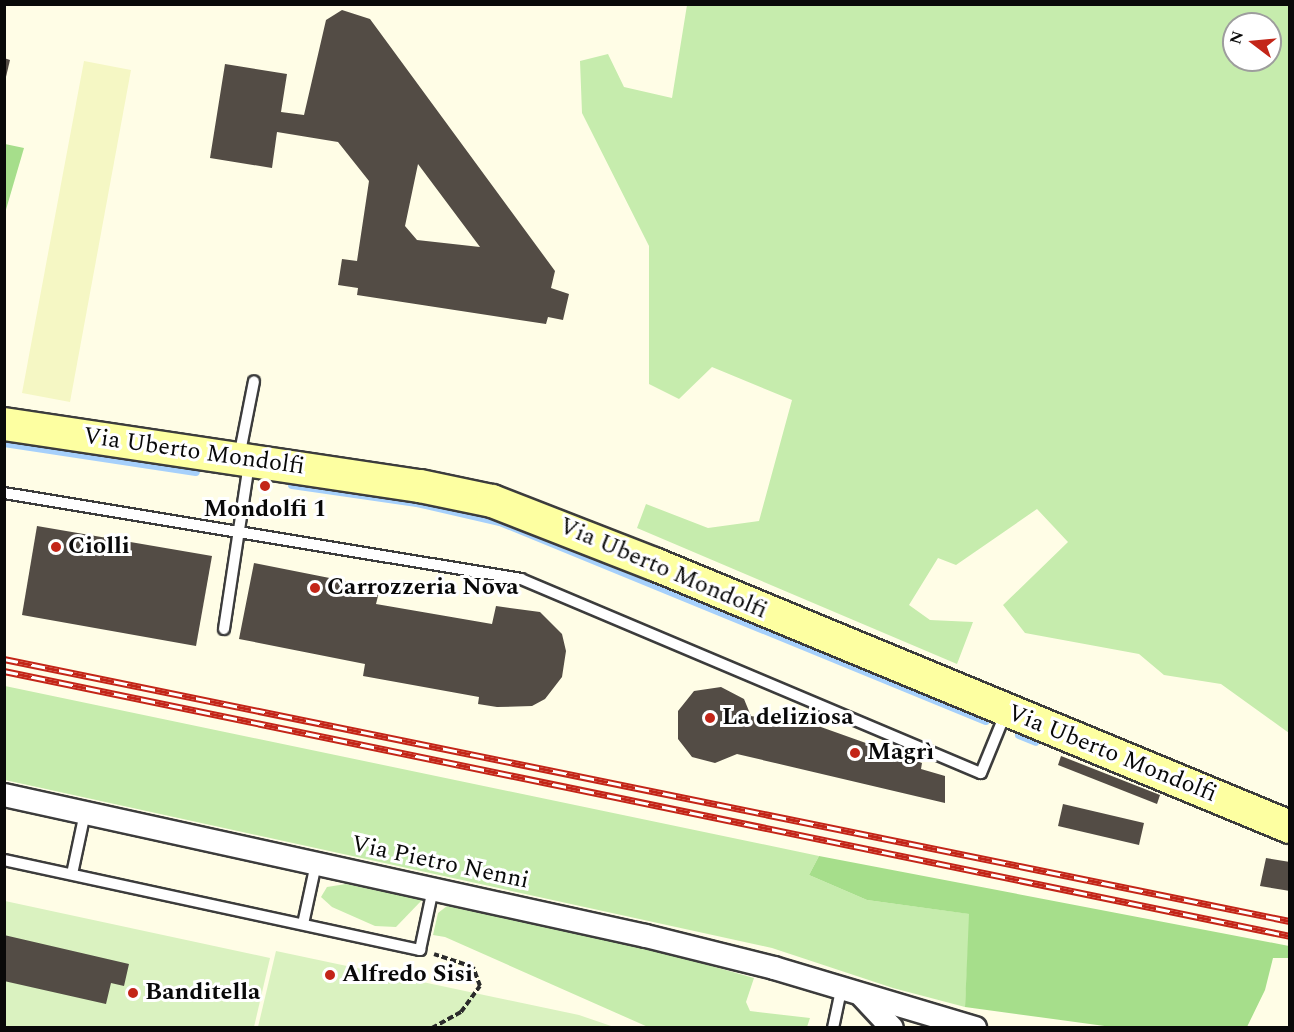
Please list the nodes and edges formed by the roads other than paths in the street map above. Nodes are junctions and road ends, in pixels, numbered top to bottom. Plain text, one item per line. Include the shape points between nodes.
1 (254, 381) dead end
2 (4, 424) edge
3 (244, 459) junction
4 (4, 493) edge
5 (239, 532) junction
6 (224, 629) dead end
7 (1006, 710) junction
8 (4, 795) edge
9 (86, 813) junction
10 (1290, 826) edge
11 (4, 860) edge
12 (316, 864) junction
13 (72, 874) junction
14 (433, 890) junction
15 (303, 924) junction
16 (851, 993) junction
17 (909, 1008) junction
18 (833, 1028) edge
19 (892, 1028) edge
20 (923, 1028) edge
21 (975, 1028) edge

1 - 3 lane
2 - 3 main road, Via Uberto Mondolfi
3 - 5 lane
3 - 7 main road, Via Uberto Mondolfi via 492,501
4 - 5 lane
5 - 6 lane
5 - 7 lane via 521,579 981,773
7 - 10 main road, Via Uberto Mondolfi
8 - 9 street, Via Pietro Nenni
9 - 12 street, Via Pietro Nenni
9 - 13 lane
11 - 13 lane
12 - 14 street, Via Pietro Nenni
12 - 15 lane
13 - 15 lane
14 - 15 lane via 420,950
14 - 16 street, Via Pietro Nenni via 646,936 774,968
16 - 17 street, Via Pietro Nenni
16 - 18 lane
16 - 19 street, Via Pietro Nenni
17 - 20 street
17 - 21 street, Via Pietro Nenni

